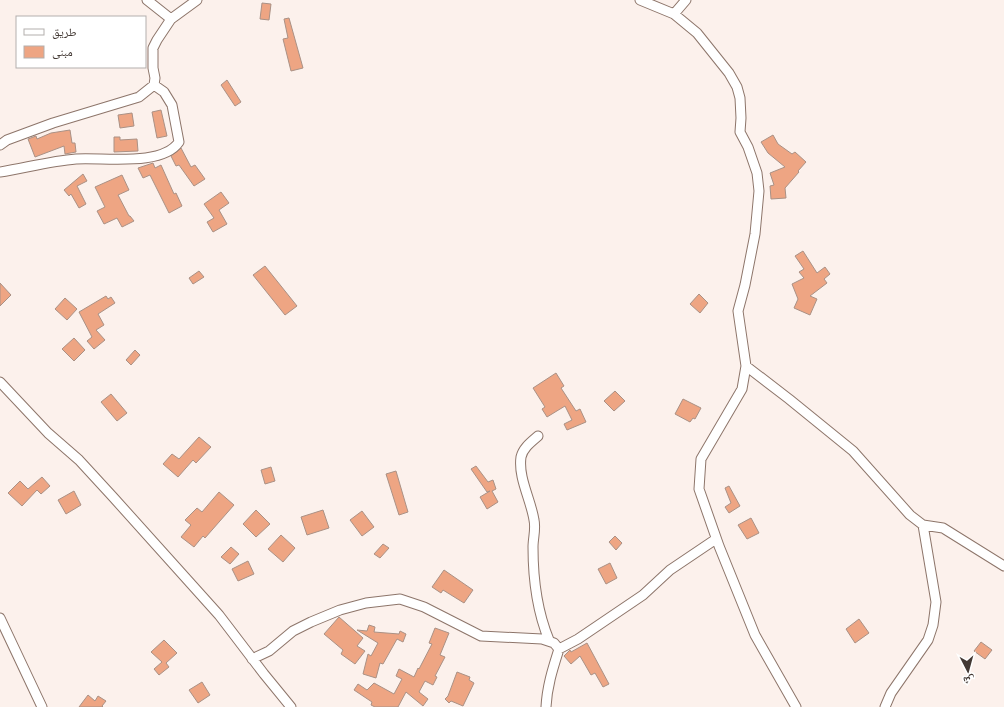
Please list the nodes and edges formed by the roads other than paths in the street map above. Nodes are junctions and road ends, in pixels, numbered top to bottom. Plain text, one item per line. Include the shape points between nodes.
1 (147, 0) edge
2 (197, 0) edge
3 (640, 0) edge
4 (686, 0) edge
5 (674, 14) junction
6 (171, 19) junction
7 (154, 85) junction
8 (0, 145) edge
9 (0, 172) edge
10 (746, 366) junction
11 (0, 382) edge
12 (538, 436) dead end
13 (923, 525) junction
14 (716, 539) junction
15 (1004, 566) edge
16 (0, 618) edge
17 (549, 640) junction
18 (559, 649) junction
19 (252, 659) junction
20 (42, 707) edge
21 (291, 707) edge
22 (546, 707) edge
23 (796, 707) edge
24 (885, 707) edge

1 - 6 street
2 - 6 street
3 - 5 street
4 - 5 street
5 - 10 street via 697,33 737,87 740,132 757,173 759,191 755,234 738,311
6 - 7 street via 152,48
7 - 8 street via 139,97 53,123
7 - 9 street via 164,92 172,105 179,142 164,154 136,160 76,159
10 - 13 street via 853,451 910,515
10 - 14 street via 742,389 701,459 699,490
11 - 19 street via 113,497 219,615
12 - 17 street via 524,449 521,466 534,518 536,592
13 - 15 street via 943,528
13 - 24 street via 936,602 933,625 928,640 891,693
14 - 18 street via 670,570 643,595
14 - 23 street via 755,635
16 - 20 street
17 - 18 street
17 - 19 street via 481,636 424,607 400,599 366,603 340,610 293,631 269,651
18 - 22 street via 550,677
19 - 21 street

